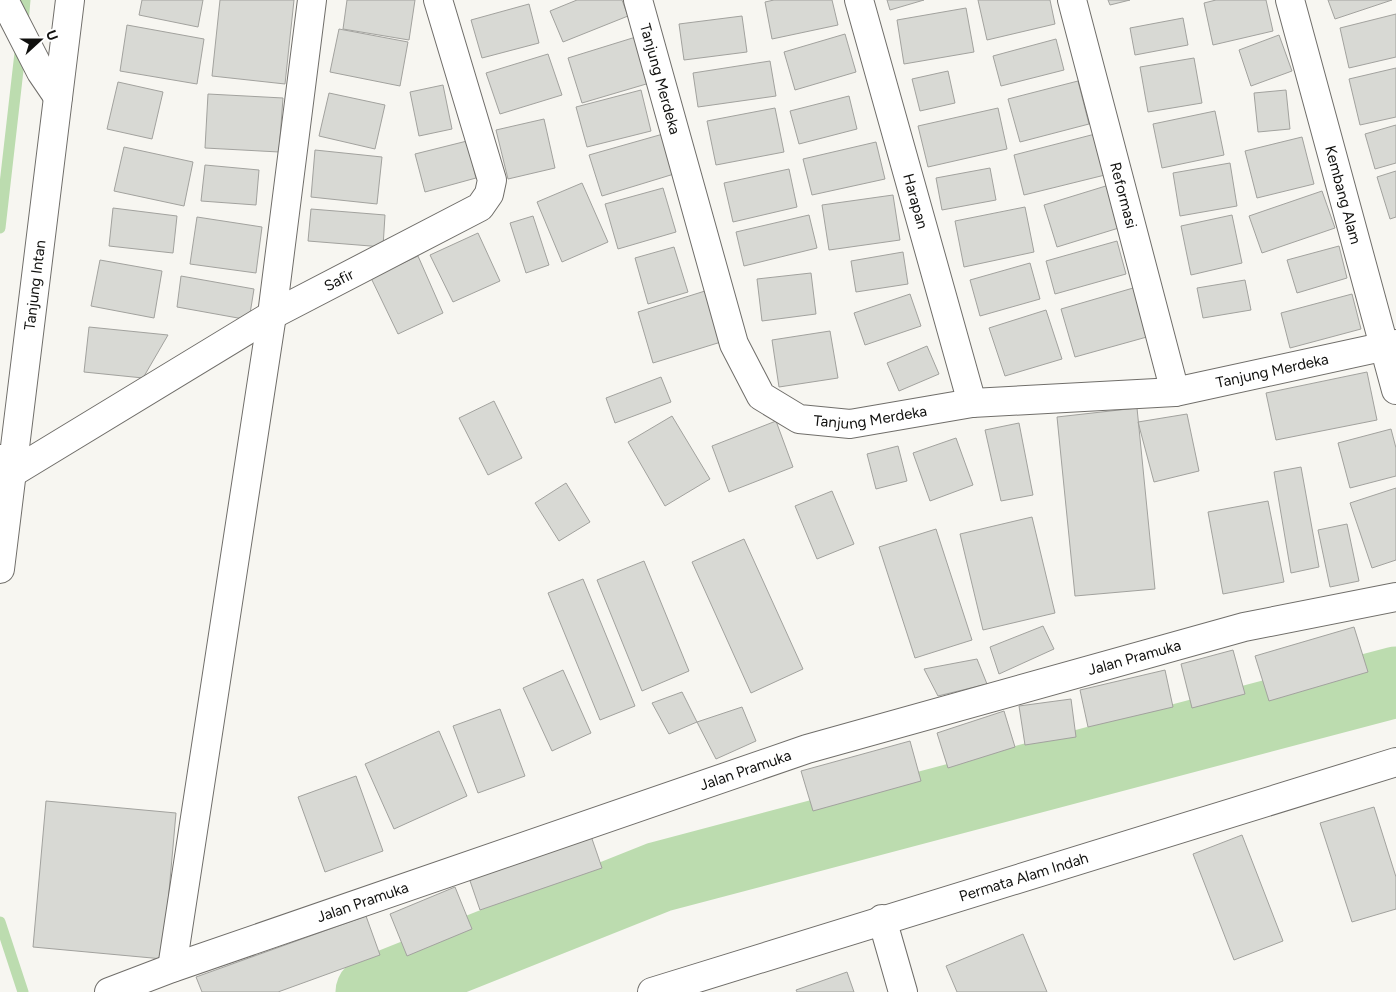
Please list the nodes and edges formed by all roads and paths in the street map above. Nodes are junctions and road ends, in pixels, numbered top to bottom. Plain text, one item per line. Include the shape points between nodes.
1 (70, 0) edge
2 (312, 0) edge
3 (438, 0) edge
4 (638, 0) edge
5 (859, 0) edge
6 (1072, 0) edge
7 (1290, 0) edge
8 (5, 3) edge
9 (58, 97) junction
10 (272, 315) junction
11 (1390, 346) edge
12 (1396, 390) edge
13 (1175, 392) junction
14 (972, 403) junction
15 (6, 466) edge
16 (0, 569) edge
17 (1396, 597) edge
18 (1396, 762) edge
19 (882, 919) junction
20 (172, 968) junction
21 (109, 992) edge
22 (652, 992) edge
23 (903, 992) edge

1 - 9 street, Tanjung Intan
2 - 10 street
3 - 10 street, Safir via 492,180 489,194 480,207
4 - 14 street, Tanjung Merdeka via 734,344 761,396 799,419 850,424
5 - 14 street, Harapan
6 - 13 street, Reformasi
7 - 11 street, Kembang Alam
8 - 9 street via 41,72
9 - 15 street, Tanjung Intan
10 - 15 street, Safir
10 - 20 street
11 - 12 street, Kembang Alam
11 - 13 street, Tanjung Merdeka
13 - 14 street, Tanjung Merdeka
15 - 16 street, Tanjung Intan
17 - 20 street, Jalan Pramuka via 1244,627 807,749
18 - 19 street, Permata Alam Indah
19 - 22 street, Permata Alam Indah
19 - 23 street
20 - 21 street, Jalan Pramuka

